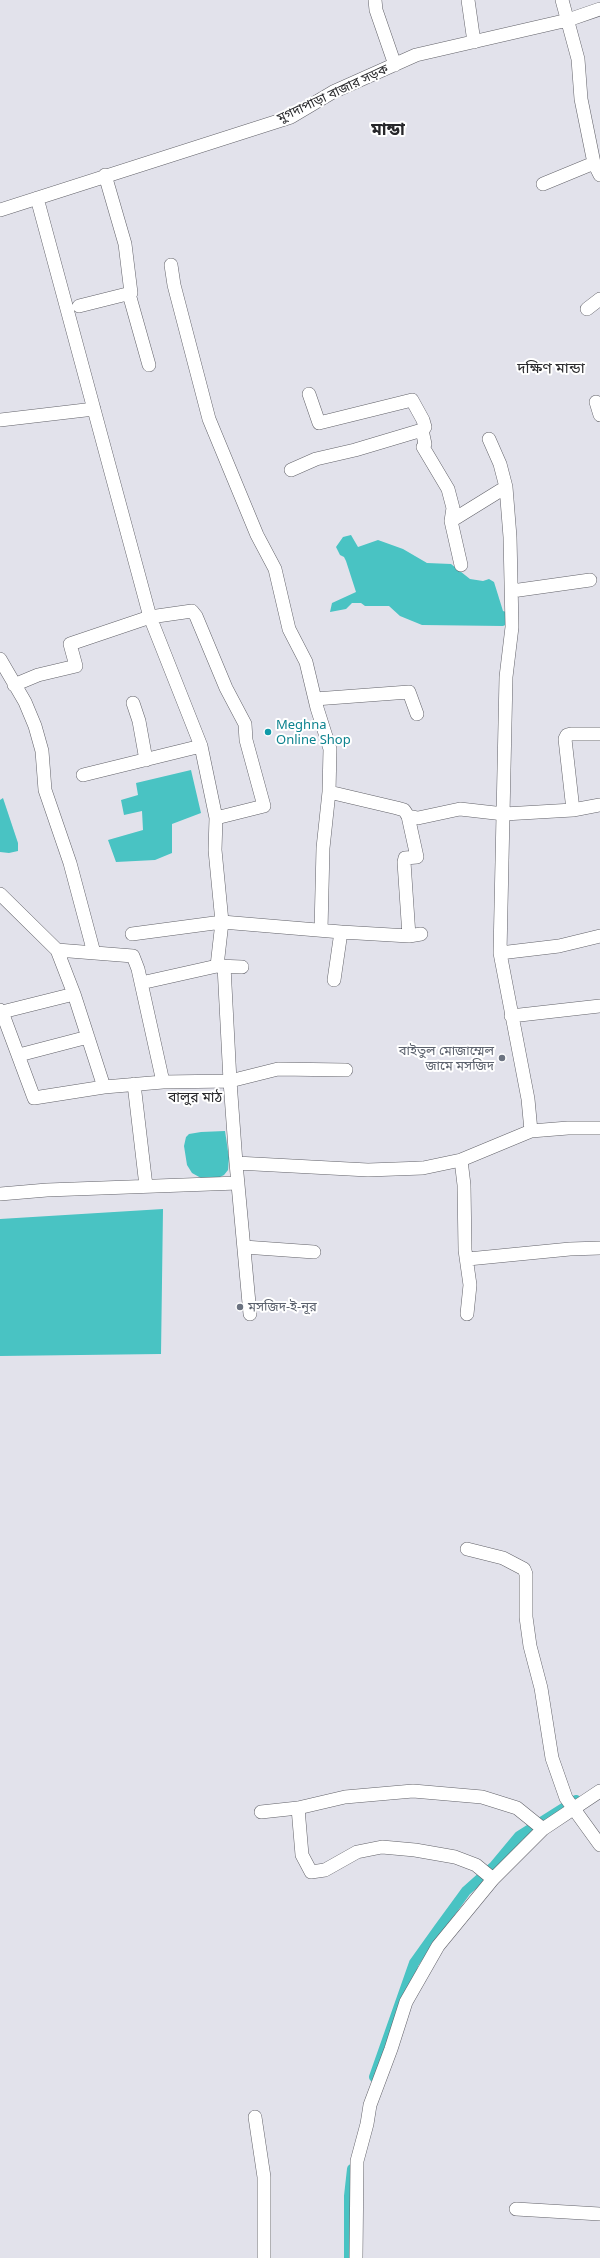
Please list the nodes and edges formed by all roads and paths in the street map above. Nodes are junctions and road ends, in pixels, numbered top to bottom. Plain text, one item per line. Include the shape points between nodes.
1 (375, 0) edge
2 (468, 0) edge
3 (562, 0) edge
4 (600, 9) edge
5 (568, 20) junction
6 (474, 42) junction
7 (395, 65) junction
8 (597, 169) edge
9 (105, 175) junction
10 (544, 184) dead end
11 (37, 198) junction
12 (0, 210) edge
13 (171, 265) dead end
14 (129, 294) junction
15 (600, 299) edge
16 (79, 306) dead end
17 (587, 309) dead end
18 (149, 364) dead end
19 (310, 394) dead end
20 (596, 402) dead end
21 (94, 409) junction
22 (600, 414) edge
23 (0, 420) edge
24 (422, 431) junction
25 (489, 439) dead end
26 (291, 470) dead end
27 (506, 487) junction
28 (451, 521) junction
29 (461, 565) dead end
30 (590, 580) dead end
31 (512, 591) junction
32 (150, 618) junction
33 (0, 658) edge
34 (14, 685) junction
35 (315, 699) junction
36 (133, 703) dead end
37 (417, 714) dead end
38 (600, 734) edge
39 (200, 746) junction
40 (146, 760) junction
41 (83, 775) dead end
42 (329, 792) junction
43 (600, 805) edge
44 (574, 810) junction
45 (504, 814) junction
46 (408, 816) junction
47 (216, 818) junction
48 (0, 894) edge
49 (222, 922) junction
50 (321, 930) junction
51 (341, 932) junction
52 (132, 934) dead end
53 (600, 936) edge
54 (57, 950) junction
55 (94, 953) junction
56 (500, 953) junction
57 (221, 966) junction
58 (242, 967) dead end
59 (334, 980) dead end
60 (141, 983) junction
61 (74, 994) junction
62 (600, 1006) edge
63 (1, 1011) edge
64 (511, 1016) junction
65 (88, 1037) junction
66 (19, 1055) junction
67 (346, 1070) dead end
68 (230, 1081) junction
69 (163, 1082) junction
70 (134, 1084) junction
71 (104, 1087) junction
72 (600, 1128) edge
73 (531, 1132) junction
74 (461, 1160) junction
75 (236, 1163) junction
76 (238, 1183) junction
77 (146, 1186) junction
78 (0, 1194) edge
79 (244, 1247) junction
80 (600, 1248) edge
81 (314, 1252) dead end
82 (468, 1259) junction
83 (250, 1314) dead end
84 (467, 1314) dead end
85 (467, 1549) dead end
86 (600, 1792) edge
87 (570, 1804) junction
88 (298, 1808) junction
89 (261, 1812) dead end
90 (539, 1825) junction
91 (600, 1845) edge
92 (489, 1875) junction
93 (255, 2117) dead end
94 (516, 2209) dead end
95 (600, 2214) edge
96 (264, 2258) edge
97 (356, 2258) edge

1 - 7 street
2 - 6 street
3 - 5 street
4 - 5 street, মুগদাপাড়া বাজার সড়ক
5 - 6 street, মুগদাপাড়া বাজার সড়ক
5 - 8 street via 578,59 581,99
6 - 7 street, মুগদাপাড়া বাজার সড়ক via 416,55
7 - 9 street, মুগদাপাড়া বাজার সড়ক via 333,92 291,117
8 - 10 street
9 - 11 street, মুগদাপাড়া বাজার সড়ক
9 - 14 street via 125,244
11 - 12 street, মুগদাপাড়া বাজার সড়ক
11 - 21 street
13 - 35 street via 209,419 257,535 275,569 289,629 306,662
14 - 16 street
14 - 18 street
15 - 17 street
19 - 24 street via 319,423 412,400 423,420 425,427
20 - 22 street
21 - 23 street
21 - 32 street
24 - 26 street via 316,459
24 - 28 street via 425,444 422,447 448,489 453,508
25 - 27 street via 500,464
27 - 28 street
27 - 31 street
28 - 29 street
30 - 31 street
31 - 45 street via 512,627 506,677
32 - 34 street via 70,644 76,666 38,675
32 - 39 street
32 - 47 street via 192,611 245,724 246,740 264,806
33 - 34 street
34 - 55 street via 25,702 35,726 42,751 46,790 70,862
35 - 37 street via 409,692
35 - 42 street via 330,749
36 - 40 street
38 - 44 street via 571,734 565,739
39 - 40 street
39 - 47 street
40 - 41 street
42 - 46 street via 404,810
42 - 50 street via 323,848
43 - 44 street
44 - 45 street
45 - 46 street via 460,809 418,818
45 - 56 street
46 - 51 street via 417,857 405,858 404,862 415,935
47 - 49 street via 215,850
48 - 54 street
49 - 50 street
49 - 52 street
49 - 57 street
50 - 51 street
51 - 59 street
53 - 56 street via 560,946
54 - 55 street
54 - 61 street
55 - 60 street via 133,956
56 - 64 street
57 - 58 street
57 - 60 street
57 - 68 street
60 - 69 street
61 - 63 street
61 - 65 street
62 - 64 street
63 - 66 street
64 - 73 street via 528,1099
65 - 66 street
65 - 71 street
66 - 71 street via 34,1098
67 - 68 street via 278,1069
68 - 69 street
68 - 75 street
69 - 70 street
70 - 71 street
70 - 77 street
72 - 73 street
73 - 74 street
74 - 75 street via 423,1168 368,1170
74 - 82 street via 465,1250
75 - 76 street
76 - 77 street
76 - 79 street
77 - 78 street
79 - 81 street
79 - 83 street
80 - 82 street
82 - 84 street via 470,1285
85 - 87 street via 503,1558 524,1569 530,1646 541,1688 552,1758
86 - 87 street
87 - 90 street
87 - 91 street
88 - 89 street
88 - 90 street via 345,1797 413,1791 482,1797 517,1808
88 - 92 street via 302,1855 311,1872 325,1870 357,1852 382,1847 455,1857 476,1864
90 - 92 street
92 - 97 street via 438,1946 406,2002 370,2105 368,2124 358,2161
93 - 96 street via 264,2177
94 - 95 street

